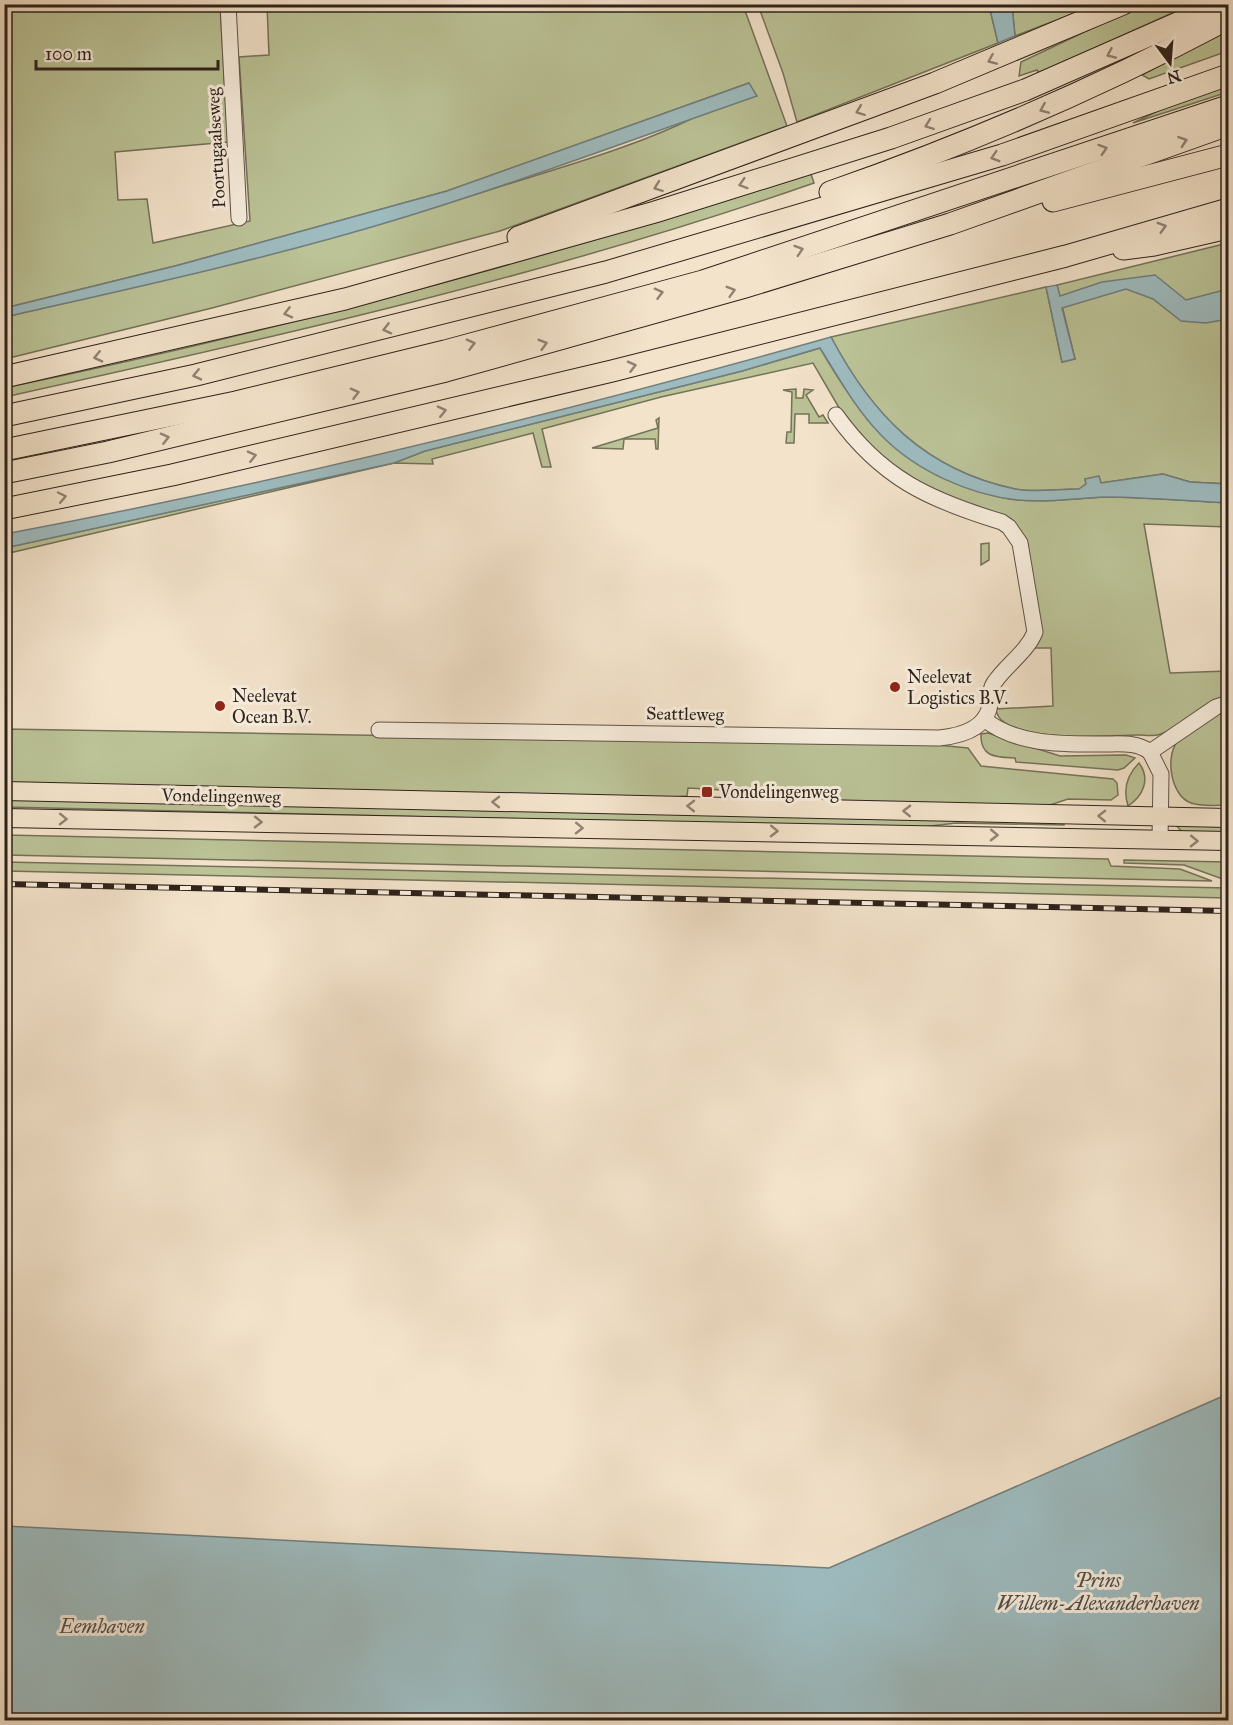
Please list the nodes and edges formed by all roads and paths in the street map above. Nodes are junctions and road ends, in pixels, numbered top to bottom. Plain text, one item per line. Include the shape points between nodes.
1 (228, 4) edge
2 (1123, 4) edge
3 (1221, 4) edge
4 (1228, 19) edge
5 (1228, 75) edge
6 (1228, 106) edge
7 (1228, 125) edge
8 (1228, 155) edge
9 (1228, 209) edge
10 (239, 218) dead end
11 (950, 224) junction
12 (1228, 228) edge
13 (1053, 259) junction
14 (606, 273) junction
15 (345, 298) junction
16 (4, 377) edge
17 (836, 415) dead end
18 (4, 416) edge
19 (4, 450) edge
20 (4, 473) edge
21 (4, 509) edge
22 (1228, 703) edge
23 (984, 719) junction
24 (379, 730) dead end
25 (1150, 752) junction
26 (4, 791) edge
27 (1160, 817) junction
28 (4, 818) edge
29 (1228, 818) edge
30 (1160, 840) junction
31 (1228, 842) edge

1 - 10 street, Poortugaalseweg
2 -> 15 highway via 934,84 660,187
3 -> 15 highway via 1057,78 891,138 655,212
4 -> 14 highway via 1149,61 962,143
5 -> 14 highway via 1002,155
19 -> 6 highway via 271,394 703,281
11 -> 7 highway
8 - 11 highway
13 -> 9 highway
20 -> 11 highway via 446,371 742,288
12 - 13 highway via 1154,245
21 -> 13 highway via 386,425
14 -> 18 highway via 196,375
15 -> 16 highway
17 - 23 street via 861,447 888,471 930,497 1002,522 1020,543 1035,632 992,685 989,711
22 - 25 street
23 - 24 street, Seattleweg via 970,731 939,738
23 - 25 street via 1008,733 1040,741 1132,744
25 - 27 street via 1161,774
27 -> 26 main road, Vondelingenweg
27 - 29 main road, Vondelingenweg
27 - 30 street
28 -> 30 main road, Vondelingenweg
30 -> 31 main road, Vondelingenweg

